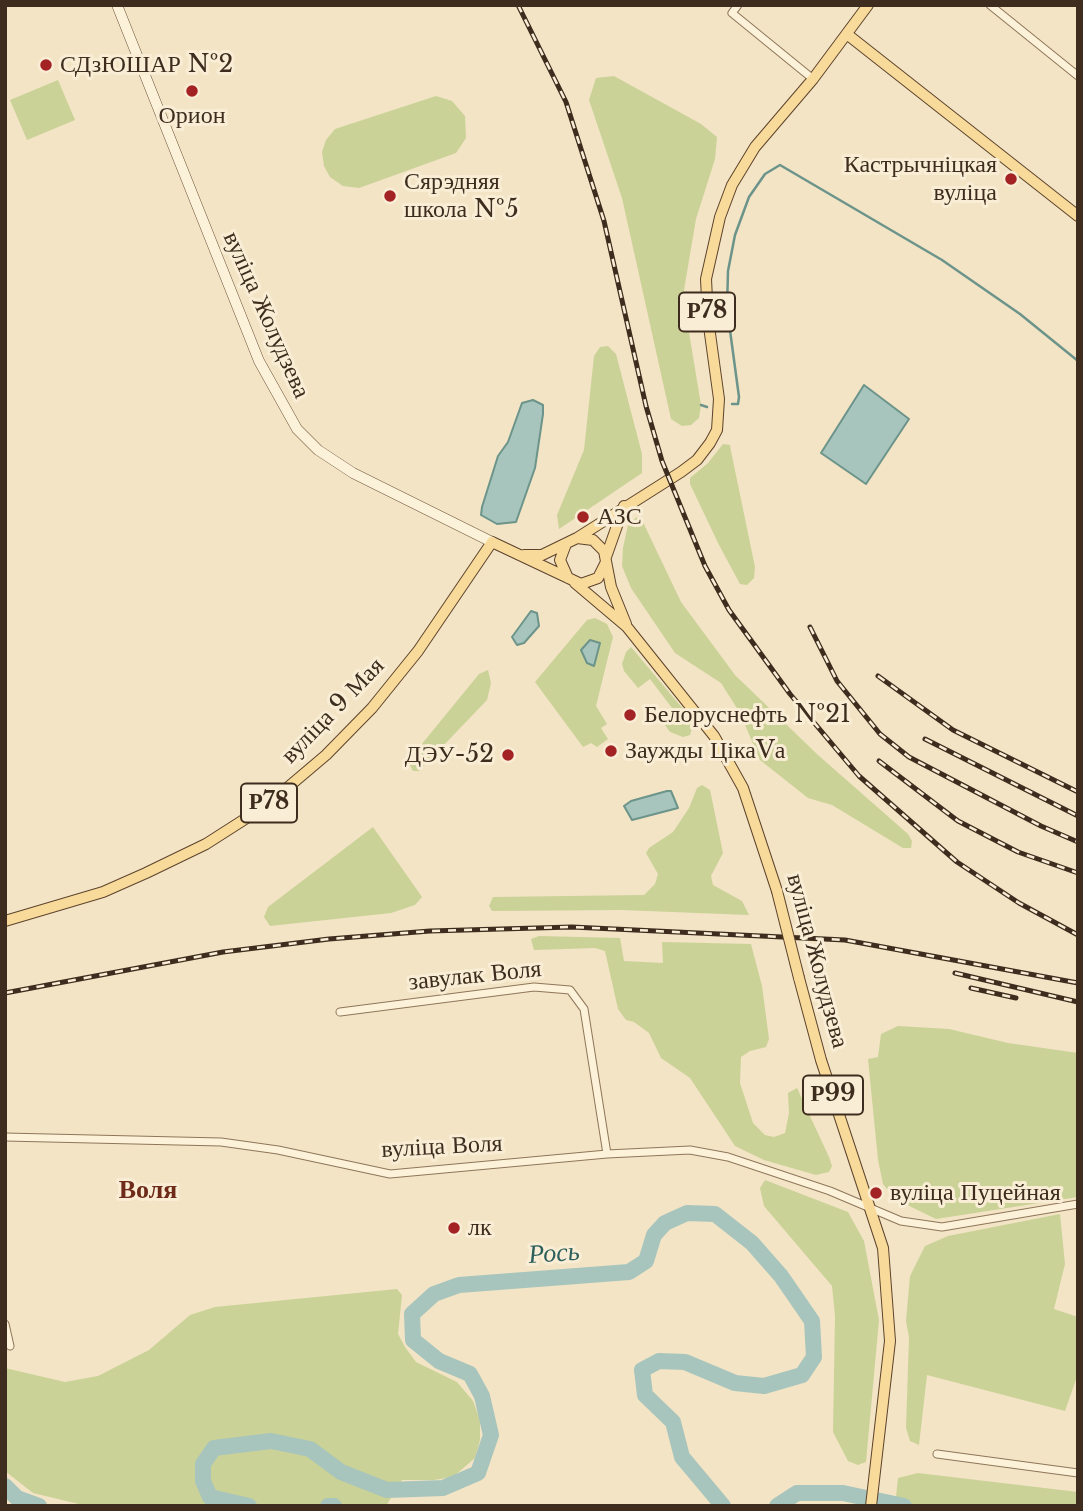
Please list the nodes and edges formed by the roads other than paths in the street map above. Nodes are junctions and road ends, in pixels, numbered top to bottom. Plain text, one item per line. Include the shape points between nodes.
1 (117, 5) edge
2 (738, 5) edge
3 (868, 5) edge
4 (990, 5) edge
5 (848, 35) junction
6 (1078, 76) edge
7 (813, 79) junction
8 (1078, 216) edge
9 (624, 506) junction
10 (577, 538) junction
11 (492, 542) junction
12 (566, 544) junction
13 (521, 554) junction
14 (606, 559) junction
15 (573, 581) junction
16 (627, 627) junction
17 (5, 921) edge
18 (340, 1012) dead end
19 (5, 1137) edge
20 (607, 1154) junction
21 (1078, 1204) edge
22 (873, 1211) junction
23 (5, 1324) edge
24 (10, 1346) dead end
25 (937, 1454) dead end
26 (1078, 1473) edge
27 (872, 1506) edge

1 - 11 main road, вуліца Жолудзева via 259,361 297,429 318,450 353,473
2 - 7 street via 732,13
3 - 5 main road
4 - 6 street
5 - 7 main road, Р78
5 - 8 main road
7 - 9 main road, Р78 via 755,147 732,185 710,247 706,279 718,430 697,460
9 - 10 main road, Р78
9 - 14 main road
10 - 12 main road, Р78
10 - 14 main road via 598,542
11 - 13 main road
11 - 17 main road, вуліца 9 Мая / Р78 via 418,651 372,708 267,805 206,844 146,873 103,892
12 - 13 main road, Р78 via 542,555
12 - 15 main road via 560,566
13 - 15 main road
14 - 15 main road via 598,578 587,583
14 - 16 main road, Р99
15 - 16 main road, Р99
16 - 22 main road, вуліца Жолудзева / Р99, bridge via 714,736 752,810 821,1060
18 - 20 street, завулак Воля via 534,987 570,990 584,1009
19 - 20 street, вуліца Воля via 221,1142 390,1174
20 - 22 street, вуліца Воля via 690,1150 728,1157
21 - 22 street, вуліца Воля via 942,1227
22 - 27 main road, вуліца Жолудзева / Р99 via 884,1259 890,1342
23 - 24 street
25 - 26 street

